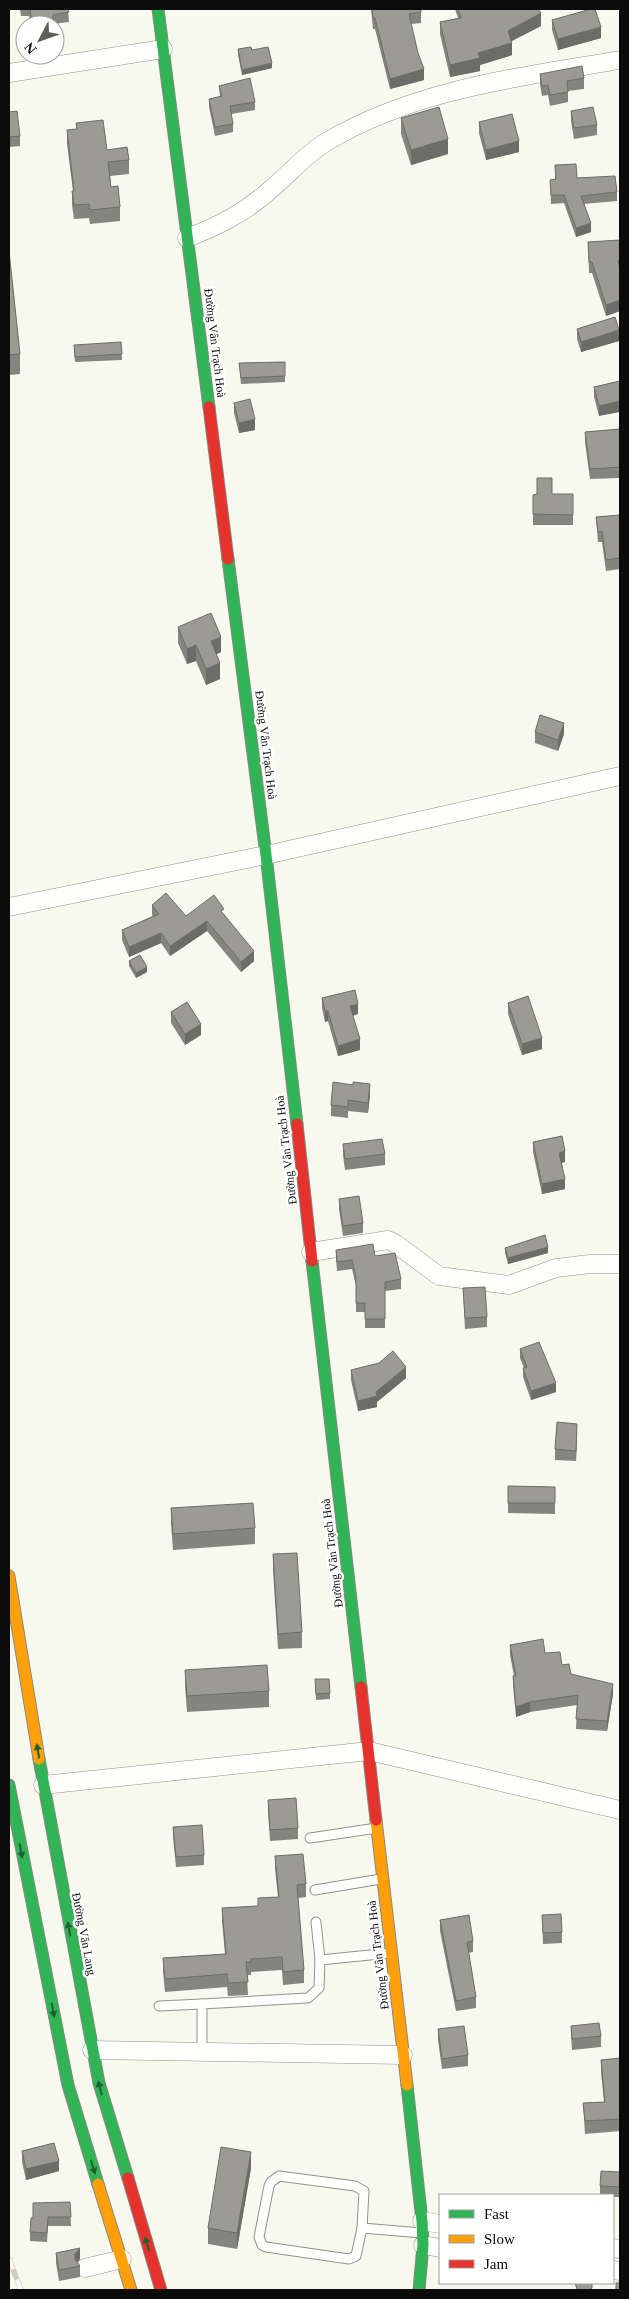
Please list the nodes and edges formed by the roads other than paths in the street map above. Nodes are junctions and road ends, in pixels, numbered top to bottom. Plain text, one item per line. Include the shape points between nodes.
1 (158, 9) edge
2 (163, 49) junction
3 (620, 60) edge
4 (9, 74) edge
5 (187, 238) junction
6 (620, 776) edge
7 (266, 854) junction
8 (9, 907) edge
9 (311, 1252) junction
10 (620, 1264) edge
11 (9, 1576) edge
12 (368, 1751) junction
13 (9, 1785) edge
14 (43, 1785) junction
15 (620, 1810) edge
16 (377, 1828) junction
17 (310, 1838) dead end
18 (383, 1878) junction
19 (314, 1890) dead end
20 (316, 1922) dead end
21 (392, 1952) junction
22 (320, 1960) junction
23 (202, 2004) junction
24 (159, 2006) dead end
25 (92, 2050) junction
26 (202, 2053) junction
27 (403, 2055) junction
28 (439, 2225) edge
29 (362, 2228) junction
30 (427, 2237) edge
31 (122, 2258) junction
32 (85, 2268) dead end
33 (131, 2290) edge
34 (161, 2290) edge
35 (419, 2290) edge

1 - 2 street, Đường Vân Trạch Hoà
2 - 4 street
2 - 5 street, Đường Vân Trạch Hoà
3 - 5 street via 450,92 354,126 324,144 246,210 225,223
5 - 7 street, Đường Vân Trạch Hoà
6 - 7 street
7 - 8 street
7 - 9 street, Đường Vân Trạch Hoà
9 - 10 street via 388,1240 438,1276 509,1285 556,1268
9 - 12 street, Đường Vân Trạch Hoà
14 -> 11 street, Đường Văn Lang
12 - 14 street
12 - 15 street
12 - 16 street, Đường Vân Trạch Hoà
13 -> 31 street via 68,2086
25 -> 14 street, Đường Văn Lang
16 - 17 lane
16 - 18 street, Đường Vân Trạch Hoà
18 - 19 lane
18 - 21 street, Đường Vân Trạch Hoà
20 - 22 lane
21 - 22 lane
21 - 27 street, Đường Vân Trạch Hoà
22 - 23 lane via 320,1988 308,1998
23 - 24 lane
23 - 26 lane
25 - 26 street
34 -> 25 street, Đường Văn Lang via 99,2084
26 - 27 street
27 - 30 street, Đường Vân Trạch Hoà
28 - 30 street
29 - 29 lane via 364,2195 360,2188 279,2176 269,2186 259,2237 266,2247 349,2259 358,2252
29 - 30 lane
30 - 35 street, Đường Vân Trạch Hoà
31 - 32 street
31 - 33 street

